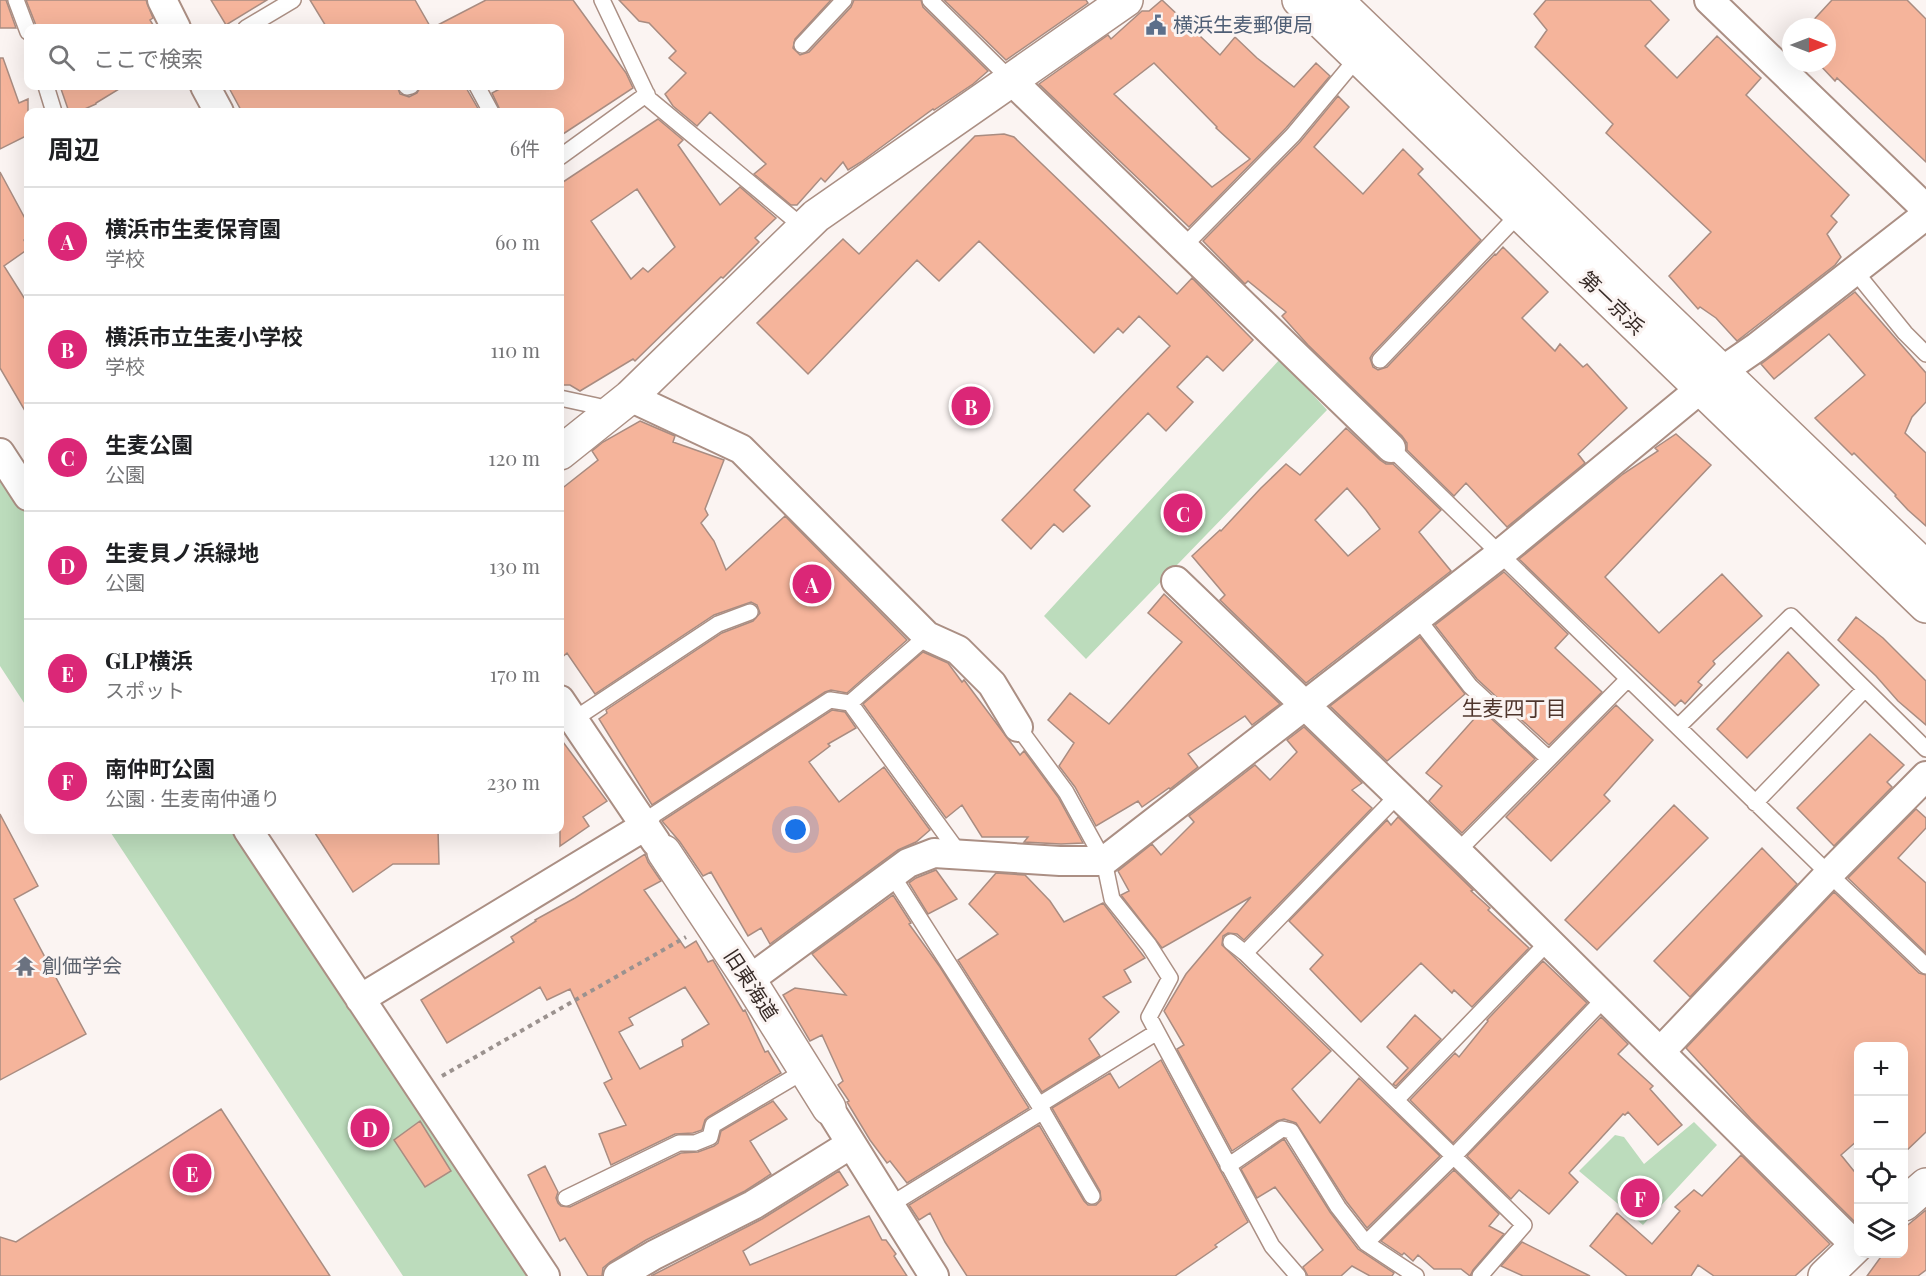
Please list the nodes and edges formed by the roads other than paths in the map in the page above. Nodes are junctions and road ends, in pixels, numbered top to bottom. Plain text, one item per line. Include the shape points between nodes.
1 (16, 0) edge
2 (162, 0) edge
3 (293, 0) edge
4 (602, 0) edge
5 (844, 0) edge
6 (930, 0) edge
7 (1126, 0) edge
8 (1299, 0) edge
9 (1336, 0) edge
10 (1709, 0) edge
11 (25, 24) edge
12 (174, 24) edge
13 (253, 24) edge
14 (802, 45) dead end
15 (1358, 57) junction
16 (1011, 80) junction
17 (47, 90) edge
18 (207, 90) edge
19 (479, 90) edge
20 (647, 94) junction
21 (53, 108) edge
22 (217, 108) edge
23 (489, 108) edge
24 (564, 154) edge
25 (1926, 209) edge
26 (1520, 213) junction
27 (1926, 215) edge
28 (803, 227) junction
29 (1183, 247) junction
30 (1854, 270) junction
31 (1926, 354) edge
32 (1380, 360) dead end
33 (1711, 380) junction
34 (564, 399) edge
35 (620, 406) junction
36 (1390, 448) joint
37 (564, 450) edge
38 (0, 453) edge
39 (24, 490) edge
40 (1500, 554) junction
41 (1925, 567) edge
42 (1176, 581) dead end
43 (1926, 606) edge
44 (750, 612) dead end
45 (1418, 619) junction
46 (927, 636) junction
47 (1628, 679) junction
48 (1865, 689) junction
49 (850, 703) junction
50 (1305, 707) junction
51 (566, 710) edge
52 (1018, 727) joint
53 (1678, 727) junction
54 (1926, 749) edge
55 (1549, 759) junction
56 (1926, 776) edge
57 (1398, 795) junction
58 (1755, 802) junction
59 (251, 834) edge
60 (654, 839) junction
61 (1457, 852) junction
62 (959, 853) junction
63 (1104, 861) junction
64 (1829, 874) junction
65 (892, 875) junction
66 (1231, 942) dead end
67 (1548, 942) junction
68 (1245, 953) junction
69 (1926, 966) edge
70 (749, 980) junction
71 (1605, 998) junction
72 (360, 999) junction
73 (1156, 1032) junction
74 (1660, 1052) junction
75 (806, 1070) junction
76 (1396, 1100) junction
77 (830, 1108) joint
78 (1041, 1108) junction
79 (852, 1144) junction
80 (1454, 1156) junction
81 (1228, 1166) junction
82 (1926, 1185) edge
83 (1092, 1196) dead end
84 (566, 1198) dead end
85 (1908, 1201) edge
86 (890, 1205) junction
87 (1854, 1242) edge
88 (1366, 1243) junction
89 (1854, 1248) edge
90 (930, 1275) edge
91 (545, 1276) edge
92 (618, 1276) edge
93 (1298, 1276) edge
94 (1416, 1276) edge
95 (1480, 1276) edge
96 (1825, 1276) edge

1 - 11 lane
2 - 12 street
3 - 13 lane
4 - 20 lane
5 - 14 lane
6 - 16 lane
7 - 16 main road
8 - 15 main road, 第一京浜
9 - 33 main road, 第一京浜
10 - 25 street
15 - 26 main road, 第一京浜
15 - 29 lane via 1293,135
16 - 28 main road
16 - 29 street
17 - 21 lane
18 - 22 street
19 - 23 lane
20 - 24 lane
20 - 28 lane
26 - 32 lane
26 - 33 main road, 第一京浜
27 - 30 street
28 - 35 main road
29 - 36 street
30 - 31 lane
30 - 33 street
33 - 40 street
33 - 41 main road, 第一京浜
33 - 43 main road, 第一京浜
34 - 35 lane
35 - 37 main road
35 - 46 street via 741,448
36 - 40 lane
38 - 39 street
40 - 45 street
40 - 47 lane
42 - 50 street
44 - 51 lane via 718,624
45 - 50 street
45 - 55 lane via 1470,686
46 - 49 lane
46 - 52 street via 958,650 992,684
47 - 53 lane
47 - 55 lane
48 - 53 lane via 1791,616
48 - 54 lane
48 - 58 lane
49 - 60 lane via 830,700 655,814
49 - 62 lane
50 - 57 street
50 - 63 street
51 - 60 street, 旧東海道
52 - 63 lane via 1066,792
53 - 58 lane
55 - 61 lane
56 - 64 street
57 - 61 street
57 - 68 lane
58 - 64 lane
59 - 72 street
60 - 70 main road, 旧東海道
60 - 72 street
61 - 67 street
62 - 63 street
62 - 65 street via 934,853 908,862
63 - 73 lane via 1112,899 1170,978 1149,1017
64 - 69 lane
64 - 74 street
65 - 70 street
65 - 78 lane
66 - 68 lane
67 - 71 street
67 - 76 lane
68 - 76 lane
70 - 75 main road, 旧東海道
71 - 74 street
71 - 80 lane
72 - 91 street
73 - 78 lane
73 - 81 lane
74 - 87 street
75 - 77 main road, 旧東海道
75 - 84 lane via 713,1125 710,1137 695,1143 679,1143
76 - 80 lane
77 - 79 street, 旧東海道
78 - 83 lane
78 - 86 lane
79 - 86 street, 旧東海道
79 - 92 street via 753,1205
80 - 88 lane
80 - 95 lane via 1524,1225
81 - 88 lane via 1282,1129 1291,1131 1338,1207
81 - 93 lane via 1272,1246
82 - 85 main road
86 - 90 street, 旧東海道
88 - 94 lane
89 - 96 main road

